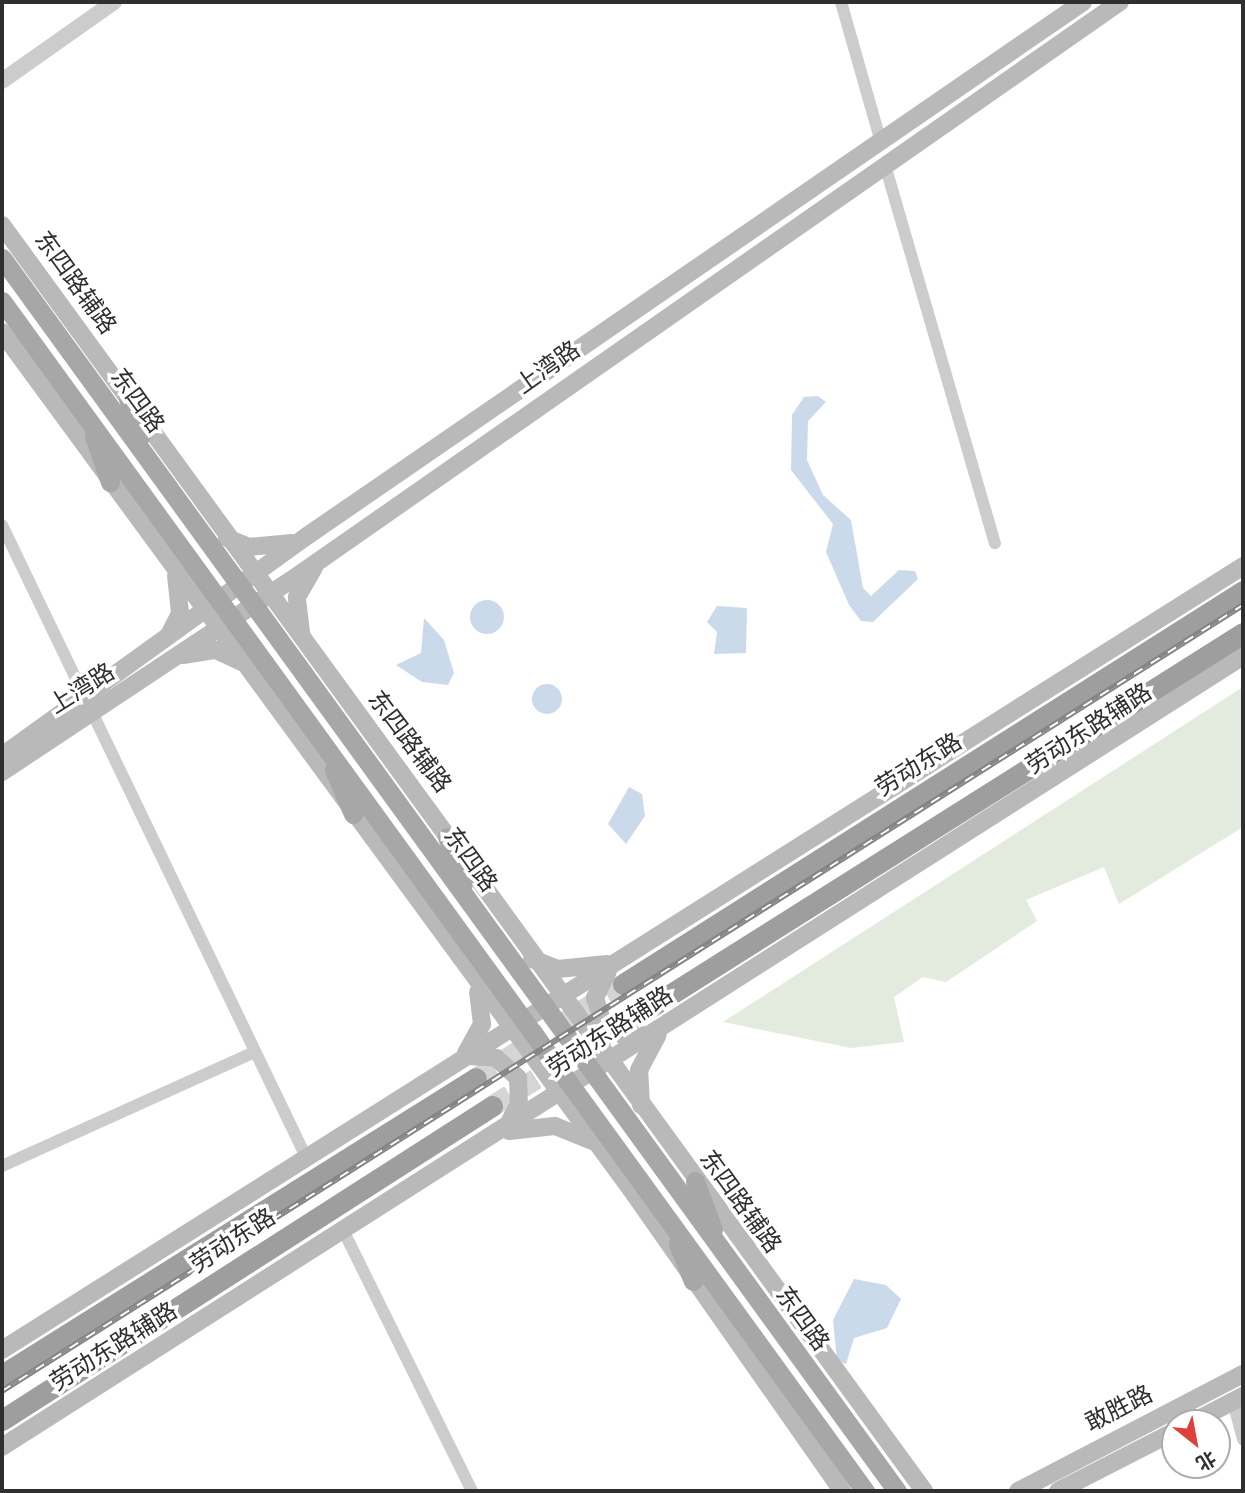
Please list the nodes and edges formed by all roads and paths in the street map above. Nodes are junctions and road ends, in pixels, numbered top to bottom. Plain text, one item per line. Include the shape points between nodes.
1 (98, 2) edge
2 (114, 2) edge
3 (841, 2) edge
4 (1083, 2) edge
5 (1120, 2) edge
6 (2, 70) edge
7 (2, 81) edge
8 (881, 142) junction
9 (886, 164) junction
10 (2, 225) edge
11 (2, 258) edge
12 (2, 302) edge
13 (2, 332) edge
14 (128, 400) junction
15 (89, 422) junction
16 (150, 460) junction
17 (110, 482) junction
18 (188, 511) junction
19 (2, 525) edge
20 (307, 536) junction
21 (225, 537) junction
22 (995, 543) dead end
23 (322, 559) junction
24 (169, 564) junction
25 (1243, 566) edge
26 (247, 580) junction
27 (1243, 591) edge
28 (261, 600) junction
29 (213, 605) junction
30 (226, 623) junction
31 (1243, 633) edge
32 (165, 640) junction
33 (307, 644) junction
34 (1243, 656) edge
35 (167, 662) junction
36 (246, 664) junction
37 (288, 694) junction
38 (88, 704) junction
39 (319, 737) junction
40 (2, 756) edge
41 (2, 772) edge
42 (353, 814) junction
43 (447, 836) junction
44 (474, 906) junction
45 (490, 930) junction
46 (530, 958) junction
47 (621, 969) junction
48 (470, 976) junction
49 (553, 1003) junction
50 (641, 1013) tunnel mouth
51 (673, 1020) junction
52 (518, 1025) junction
53 (651, 1034) junction
54 (255, 1052) junction
55 (461, 1061) junction
56 (599, 1067) junction
57 (476, 1078) tunnel mouth
58 (565, 1089) junction
59 (492, 1106) tunnel mouth
60 (644, 1112) junction
61 (622, 1116) junction
62 (505, 1128) junction
63 (600, 1137) junction
64 (483, 1142) junction
65 (307, 1159) junction
66 (2, 1166) edge
67 (695, 1181) junction
68 (667, 1217) junction
69 (343, 1230) junction
70 (721, 1251) junction
71 (693, 1282) junction
72 (2, 1350) edge
73 (1243, 1374) edge
74 (2, 1375) edge
75 (1238, 1399) edge
76 (1218, 1409) edge
77 (2, 1420) edge
78 (1161, 1438) edge
79 (1243, 1440) edge
80 (2, 1447) edge
81 (472, 1491) edge
82 (842, 1491) edge
83 (865, 1491) edge
84 (897, 1491) edge
85 (924, 1491) edge
86 (1018, 1491) edge
87 (1058, 1491) edge

1 - 6 street
2 - 7 street
3 - 8 street
4 - 8 main road, 上湾路
5 - 9 main road, 上湾路
8 - 20 main road, 上湾路
9 - 22 street
9 - 23 main road, 上湾路
10 - 14 main road, 东四路辅路
11 - 16 main road, 东四路
12 - 15 main road, 东四路
13 - 17 main road
14 - 16 main road
14 - 21 main road, 东四路辅路
15 - 17 main road
15 - 29 main road, 东四路
16 - 18 main road, 东四路
17 - 24 main road
18 - 21 main road
18 - 26 main road, 东四路
19 - 38 street
20 - 21 main road via 263,548
20 - 26 main road, 上湾路
21 - 26 main road, 东四路辅路
23 - 28 main road, 上湾路
23 - 33 main road via 295,609
24 - 29 main road
24 - 32 main road via 181,603
25 - 47 main road
26 - 28 main road, 东四路
26 - 29 main road, 上湾路
27 - 47 highway, 劳动东路
28 - 30 main road, 上湾路
28 - 33 main road, 东四路辅路
28 - 44 main road, 东四路
29 - 30 main road, 东四路
29 - 32 main road, 上湾路
30 - 35 main road, 上湾路
30 - 36 main road
30 - 37 main road, 东四路
31 - 50 highway
32 - 38 main road, 上湾路
33 - 43 main road, 东四路辅路
34 - 51 main road, 劳动东路辅路
35 - 36 main road via 216,650
35 - 38 main road, 上湾路
36 - 37 main road
36 - 42 main road
37 - 39 main road, 东四路
38 - 40 main road, 上湾路
38 - 41 main road, 上湾路
38 - 54 street
39 - 42 main road
39 - 52 main road, 东四路
42 - 48 main road
43 - 44 main road
43 - 46 main road, 东四路辅路
44 - 45 main road, 东四路
45 - 46 main road
45 - 49 main road, 东四路
46 - 47 main road via 576,970
46 - 49 main road, 东四路辅路
47 - 49 main road
47 - 53 main road via 595,998 603,1022 625,1037
48 - 52 main road
48 - 55 main road via 481,1024
49 - 52 main road
49 - 56 main road, 东四路
51 - 53 main road, 劳动东路辅路
51 - 60 main road via 642,1057 637,1083
52 - 55 main road
52 - 58 main road, 东四路
53 - 56 main road, 劳动东路辅路
54 - 65 street
54 - 66 street
55 - 62 main road via 496,1058 518,1078 517,1112
55 - 65 main road
56 - 58 main road, 劳动东路辅路
56 - 60 main road, 东四路辅路
56 - 61 main road, 东四路
57 - 74 highway, 劳动东路
58 - 62 main road, 劳动东路辅路
58 - 63 main road, 东四路
59 - 77 highway, 劳动东路
60 - 67 main road, 东四路辅路
61 - 63 main road via 601,1111
61 - 70 main road, 东四路
62 - 64 main road, 劳动东路辅路
63 - 64 main road via 537,1124
63 - 68 main road, 东四路
63 - 71 main road
64 - 69 main road, 劳动东路辅路
65 - 72 main road
67 - 70 main road
67 - 85 main road, 东四路辅路
68 - 71 main road
68 - 83 main road, 东四路
69 - 80 main road, 劳动东路辅路
69 - 81 street
70 - 84 main road, 东四路
71 - 82 main road
73 - 86 main road, 敢胜路
75 - 76 main road
75 - 79 street
78 - 87 main road, 敢胜路

